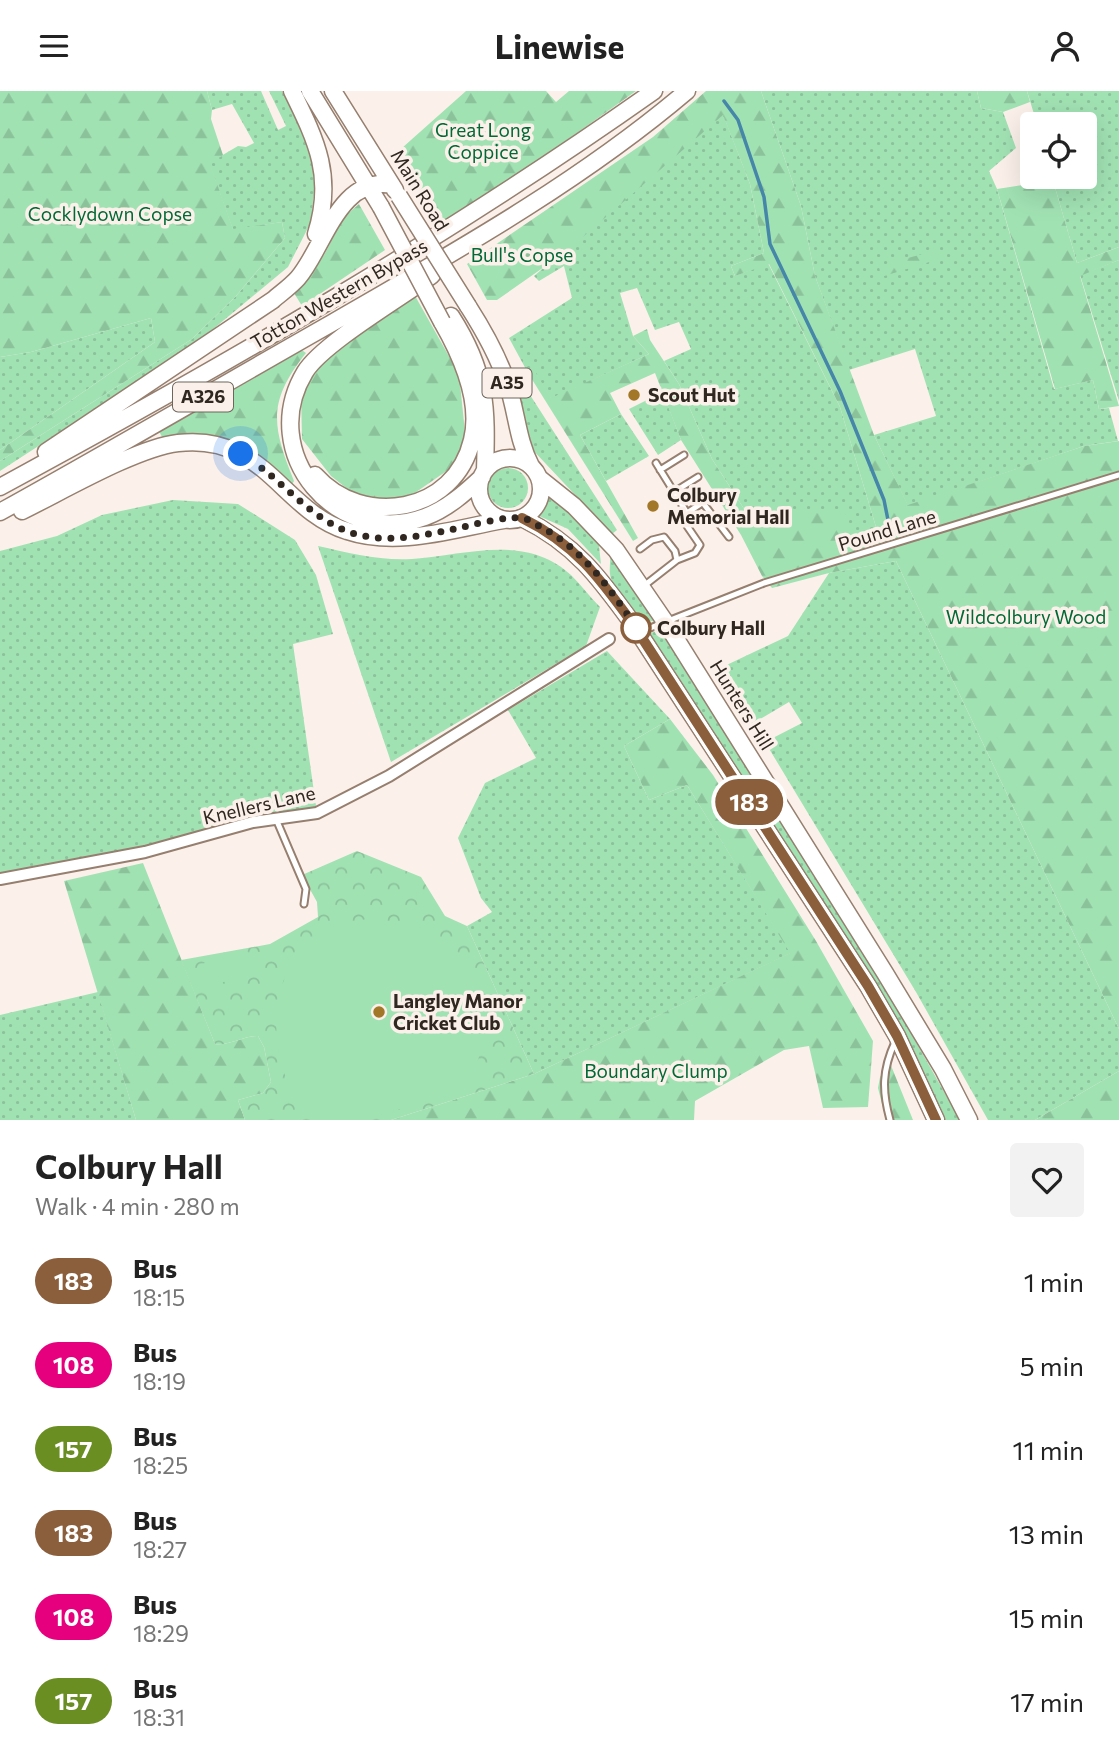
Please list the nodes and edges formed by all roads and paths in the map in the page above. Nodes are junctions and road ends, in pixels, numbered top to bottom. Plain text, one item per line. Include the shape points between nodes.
1 (292, 91) edge
2 (310, 91) edge
3 (333, 91) edge
4 (654, 91) edge
5 (687, 91) edge
6 (370, 186) junction
7 (395, 190) junction
8 (527, 205) junction
9 (298, 278) junction
10 (447, 319) junction
11 (292, 434) junction
12 (684, 455) dead end
13 (656, 463) dead end
14 (660, 470) junction
15 (535, 472) junction
16 (483, 474) junction
17 (1119, 475) edge
18 (698, 477) dead end
19 (0, 485) edge
20 (674, 492) junction
21 (711, 497) dead end
22 (703, 503) junction
23 (0, 512) edge
24 (687, 513) junction
25 (522, 518) junction
26 (0, 520) edge
27 (504, 520) junction
28 (729, 537) dead end
29 (640, 549) dead end
30 (677, 560) junction
31 (642, 587) junction
32 (666, 623) junction
33 (639, 632) junction
34 (609, 639) dead end
35 (276, 819) junction
36 (0, 879) edge
37 (304, 904) dead end
38 (897, 1036) junction
39 (890, 1120) edge
40 (936, 1120) edge
41 (969, 1120) edge

1 - 9 main road via 315,138 325,179 320,222
2 - 6 main road, A35
3 - 7 main road, Main Road / A35
4 - 19 main road, Totton Western Bypass / A326 via 559,159 326,303 116,425
5 - 8 main road, Totton Western Bypass / A326 via 637,131
6 - 7 main road
6 - 9 main road via 341,207
6 - 10 main road, A35, bridge
7 - 15 main road, Main Road / A35, bridge via 491,344 508,386 522,448
8 - 11 main road via 313,361 294,397
8 - 23 main road, Totton Western Bypass / A326 via 394,287
9 - 19 main road via 241,323
10 - 11 main road via 464,368 474,425 460,467 431,496 393,508 346,500 316,476
10 - 16 main road, A35 via 470,348 482,382 487,409
11 - 16 main road via 295,455 310,486 331,505 355,517 386,522 423,518 450,505
12 - 14 lane
13 - 14 lane
14 - 20 lane
15 - 16 main road via 507,458
15 - 25 main road via 541,487 537,506
15 - 31 main road, Hunters Hill via 617,550
16 - 27 main road via 479,486 482,503
17 - 32 lane, Pound Lane via 764,583
18 - 20 lane
20 - 24 lane
21 - 22 lane
22 - 24 lane
22 - 28 lane
24 - 30 lane via 687,526 700,545 695,553
25 - 27 main road
25 - 33 main road via 573,548
26 - 27 main road via 147,451 194,443 241,454 271,474 313,514 362,536 401,538
29 - 30 lane via 664,537
30 - 31 lane
31 - 32 main road, Hunters Hill
32 - 33 lane, Pound Lane
32 - 41 main road, Hunters Hill via 885,973
33 - 38 main road
34 - 35 street, Knellers Lane via 389,776 317,813
35 - 36 street, Knellers Lane via 145,852
35 - 37 lane via 306,889
38 - 39 lane via 881,1089
38 - 40 main road

